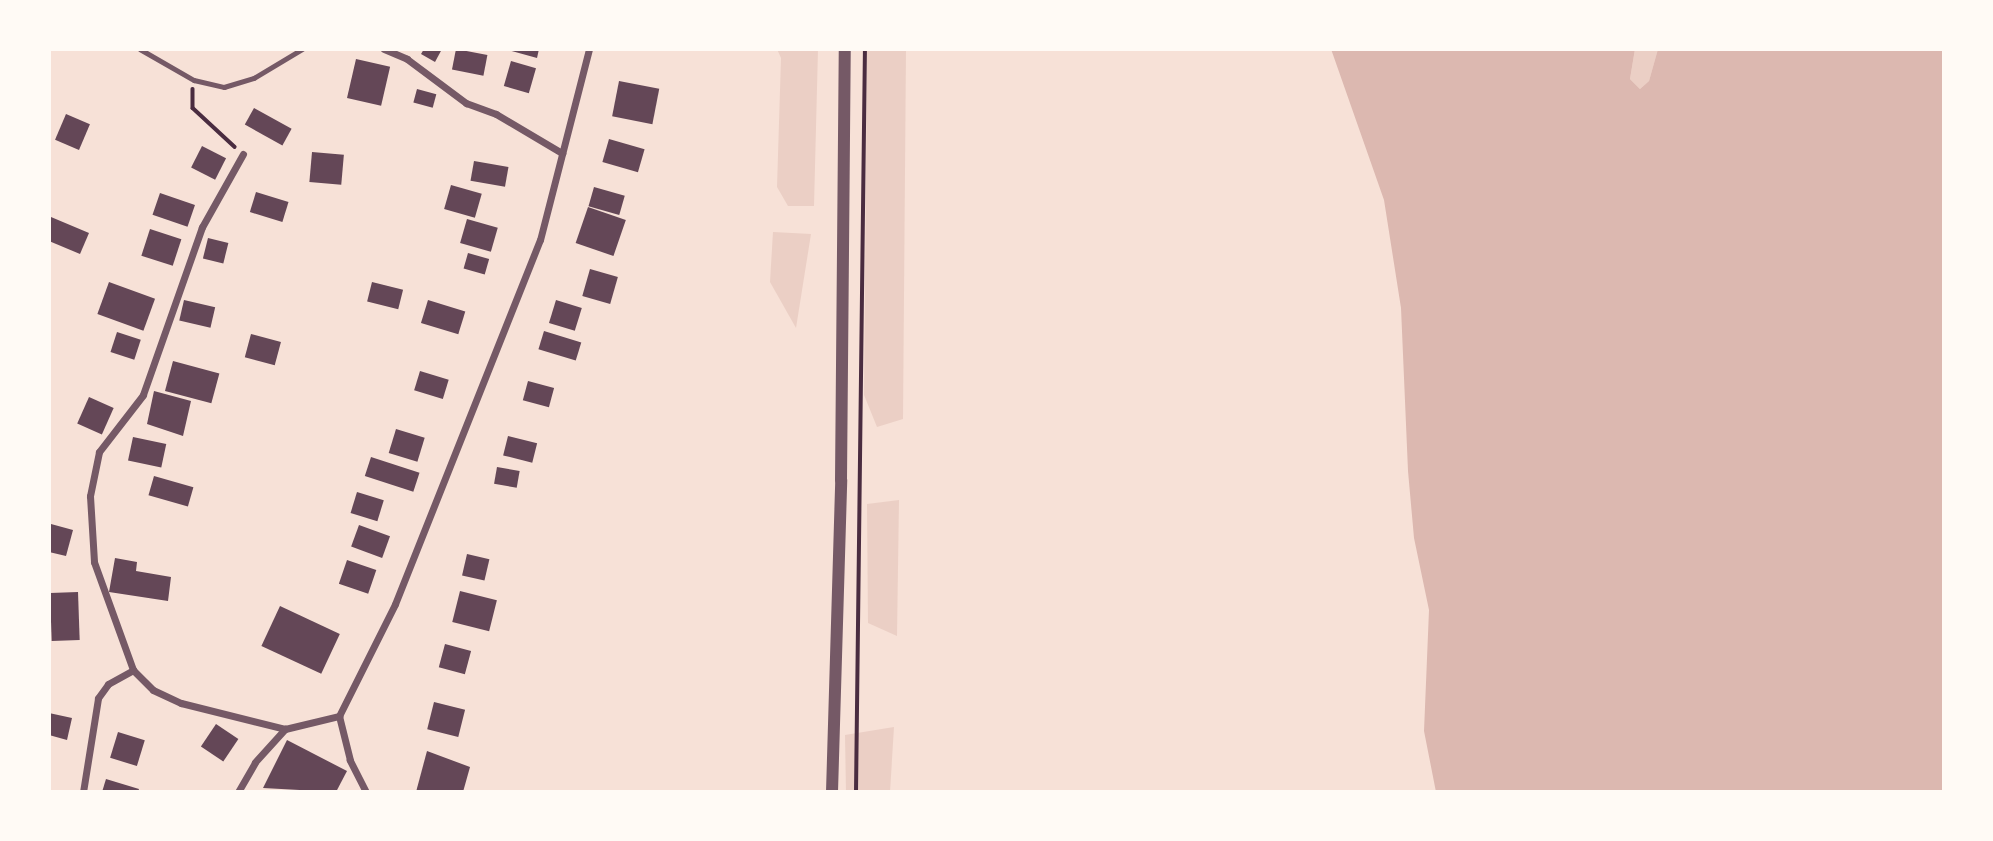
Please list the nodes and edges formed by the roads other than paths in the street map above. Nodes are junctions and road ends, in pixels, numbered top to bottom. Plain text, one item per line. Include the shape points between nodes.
1 (140, 49) edge
2 (302, 49) edge
3 (384, 49) edge
4 (589, 49) edge
5 (845, 49) edge
6 (562, 153) junction
7 (243, 154) road end
8 (133, 670) junction
9 (339, 716) junction
10 (285, 729) junction
11 (83, 792) edge
12 (238, 792) edge
13 (366, 792) edge
14 (832, 792) edge

1 - 2 lane via 194,80 224,87 254,78
3 - 6 street via 407,59 467,103 496,114
4 - 6 street
5 - 14 street via 841,480
6 - 9 street via 540,240 395,604
7 - 8 street via 202,227 143,395 99,452 90,496 94,562
8 - 10 street via 153,690 181,703
8 - 11 street via 108,684 98,698
9 - 10 street
9 - 13 street via 350,760
10 - 12 street via 255,762

